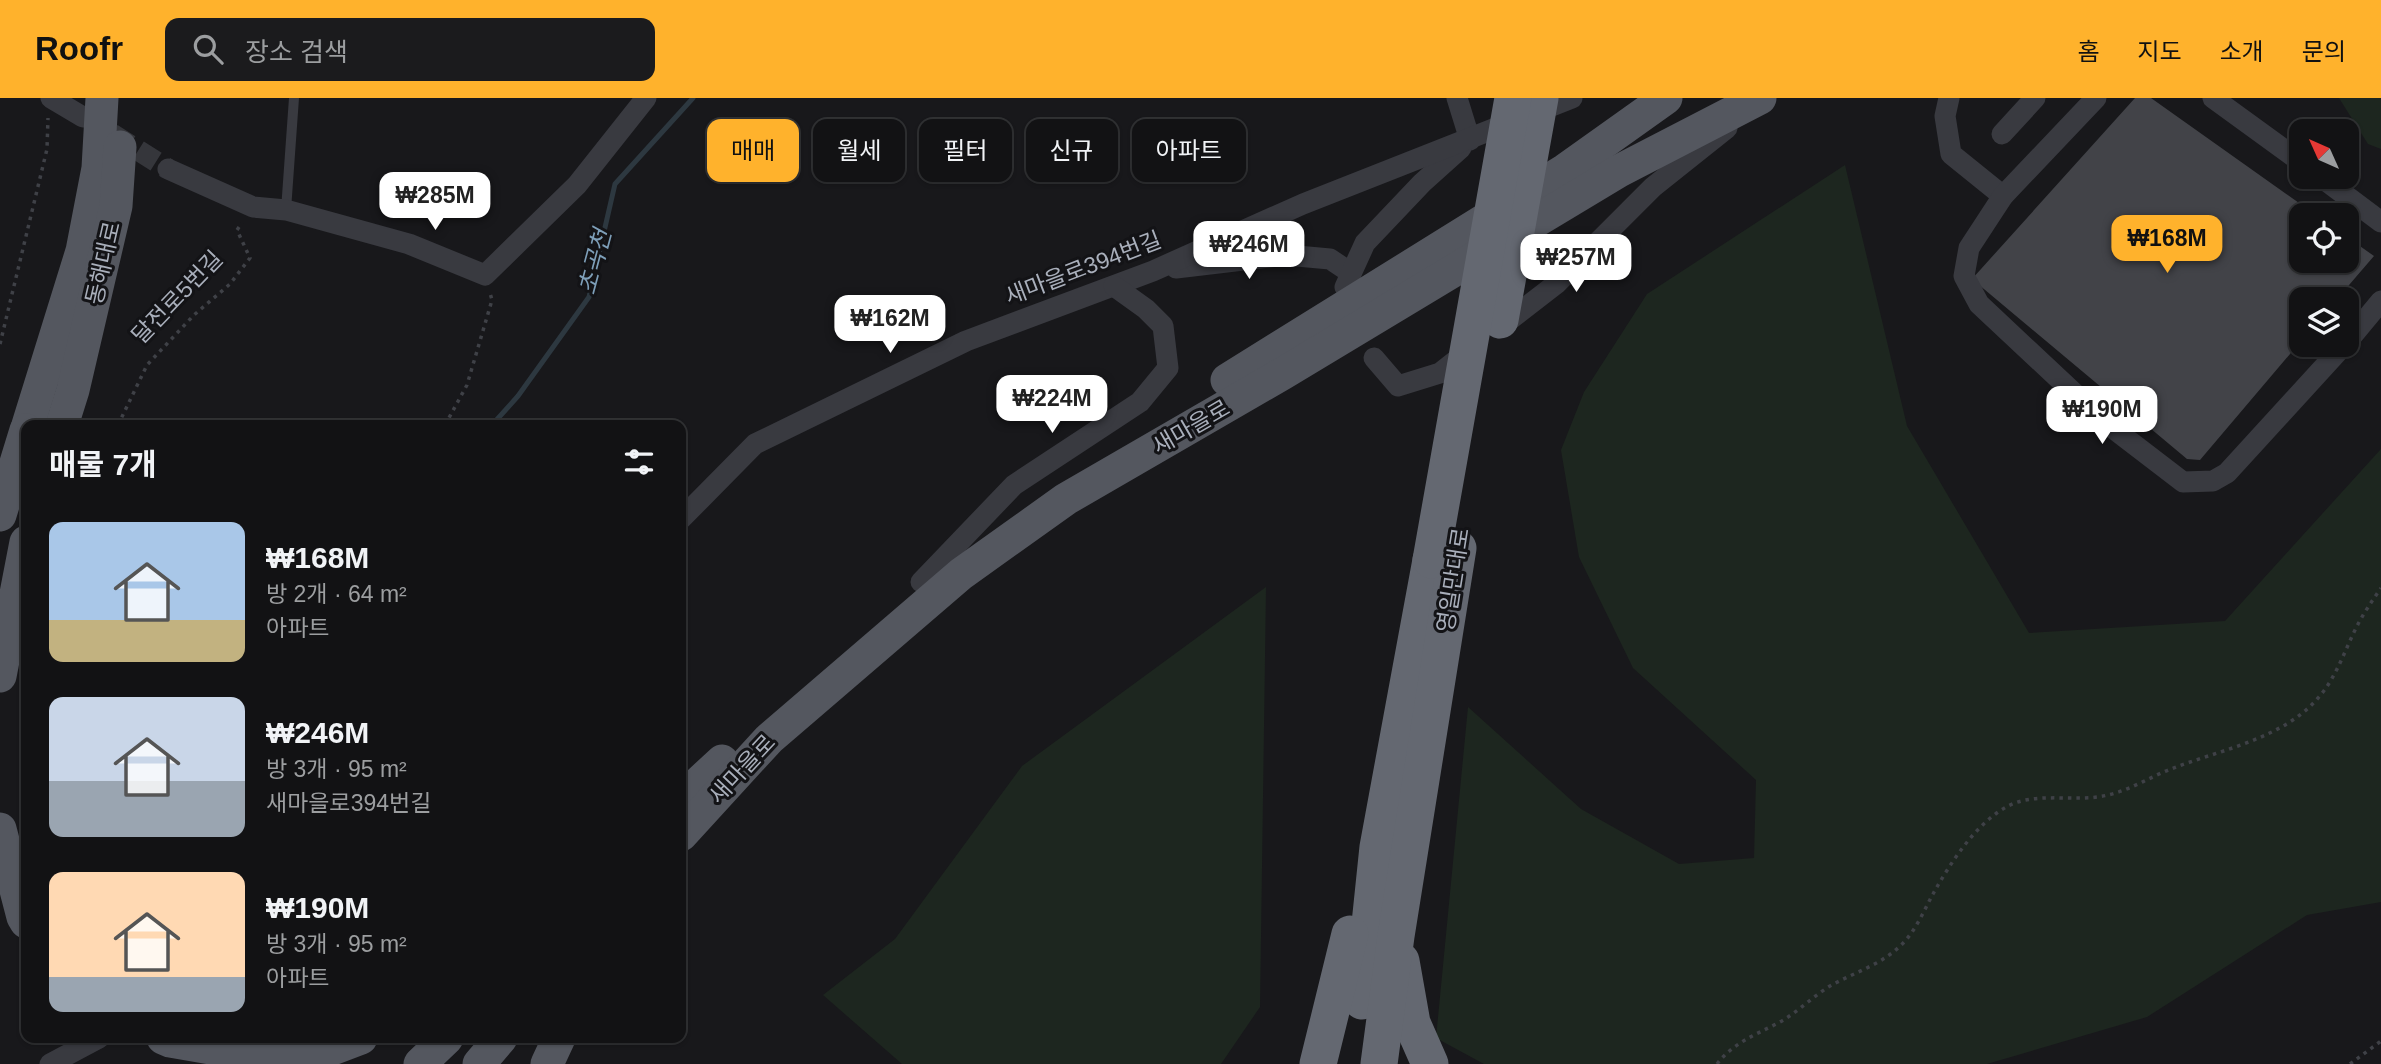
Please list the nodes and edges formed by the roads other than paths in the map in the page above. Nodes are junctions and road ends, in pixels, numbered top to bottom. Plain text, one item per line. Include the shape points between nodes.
1 (122, 98) edge
2 (294, 98) edge
3 (646, 98) edge
4 (1457, 98) edge
5 (1513, 98) edge
6 (1541, 98) edge
7 (1572, 98) edge
8 (1666, 98) edge
9 (1762, 98) edge
10 (1949, 98) edge
11 (2035, 98) edge
12 (2096, 98) edge
13 (2213, 98) edge
14 (50, 104) edge
15 (92, 107) edge
16 (2002, 134) dead end
17 (1470, 140) junction
18 (2289, 153) edge
19 (169, 169) tunnel mouth
20 (2337, 189) edge
21 (2003, 196) junction
22 (286, 209) junction
23 (2381, 222) edge
24 (1153, 271) junction
25 (1114, 286) junction
26 (2381, 301) edge
27 (2359, 327) edge
28 (2333, 357) edge
29 (1374, 358) dead end
30 (30, 420) edge
31 (64, 420) edge
32 (21, 446) edge
33 (686, 514) edge
34 (0, 515) edge
35 (1444, 554) junction
36 (21, 561) edge
37 (21, 568) edge
38 (921, 582) junction
39 (0, 643) edge
40 (0, 676) edge
41 (769, 738) junction
42 (686, 794) edge
43 (0, 828) edge
44 (686, 829) edge
45 (686, 847) edge
46 (1378, 847) junction
47 (21, 909) edge
48 (1395, 936) junction
49 (90, 1043) edge
50 (182, 1043) edge
51 (348, 1043) edge
52 (442, 1043) edge
53 (465, 1043) edge
54 (497, 1043) edge
55 (556, 1043) edge
56 (50, 1064) edge
57 (420, 1064) edge
58 (446, 1064) edge
59 (479, 1064) edge
60 (547, 1064) edge
61 (1318, 1064) edge
62 (1356, 1064) edge
63 (1379, 1064) edge
64 (1430, 1064) edge

1 - 31 main road, 동해대로 via 116,206
2 - 22 lane
3 - 22 street via 577,184 485,275 409,244
4 - 17 street
5 - 35 highway, 영일만대로, bridge
6 - 35 highway, 영일만대로, bridge
7 - 17 street, 새마을로394번길
8 - 38 main road, 새마을로 via 1566,170 1008,515
9 - 29 street via 1653,187 1556,285 1440,373 1398,386
9 - 41 main road, 새마을로 via 1619,171 1066,499 961,574
10 - 21 street via 1945,116 1951,154
11 - 16 street
12 - 21 street
13 - 18 street
14 - 15 street
15 - 30 main road via 98,168 82,251
17 - 24 street, 새마을로394번길 via 1303,204
17 - 24 street via 1365,243 1348,280 1330,259 1286,256
19 - 22 street via 253,207
20 - 23 street
21 - 28 street via 1969,248 1964,276 1979,304 2106,423 2183,482 2213,481 2227,473
24 - 25 street, 새마을로394번길
25 - 33 street, 새마을로394번길 via 966,341 755,444
25 - 38 street via 1163,326 1168,368 1140,402 1014,485
26 - 27 street
32 - 34 main road
35 - 46 highway, 영일만대로
35 - 48 highway, 영일만대로
36 - 39 main road
37 - 40 main road
38 - 42 main road, 새마을로
41 - 44 main road, 새마을로
41 - 45 main road
43 - 47 main road
46 - 61 highway via 1358,900
46 - 62 highway, 영일만대로
48 - 63 highway, 영일만대로
48 - 64 highway via 1412,1023
49 - 56 street
50 - 51 main road via 251,1055 327,1051
52 - 57 main road
53 - 58 main road
54 - 59 main road
55 - 60 main road

